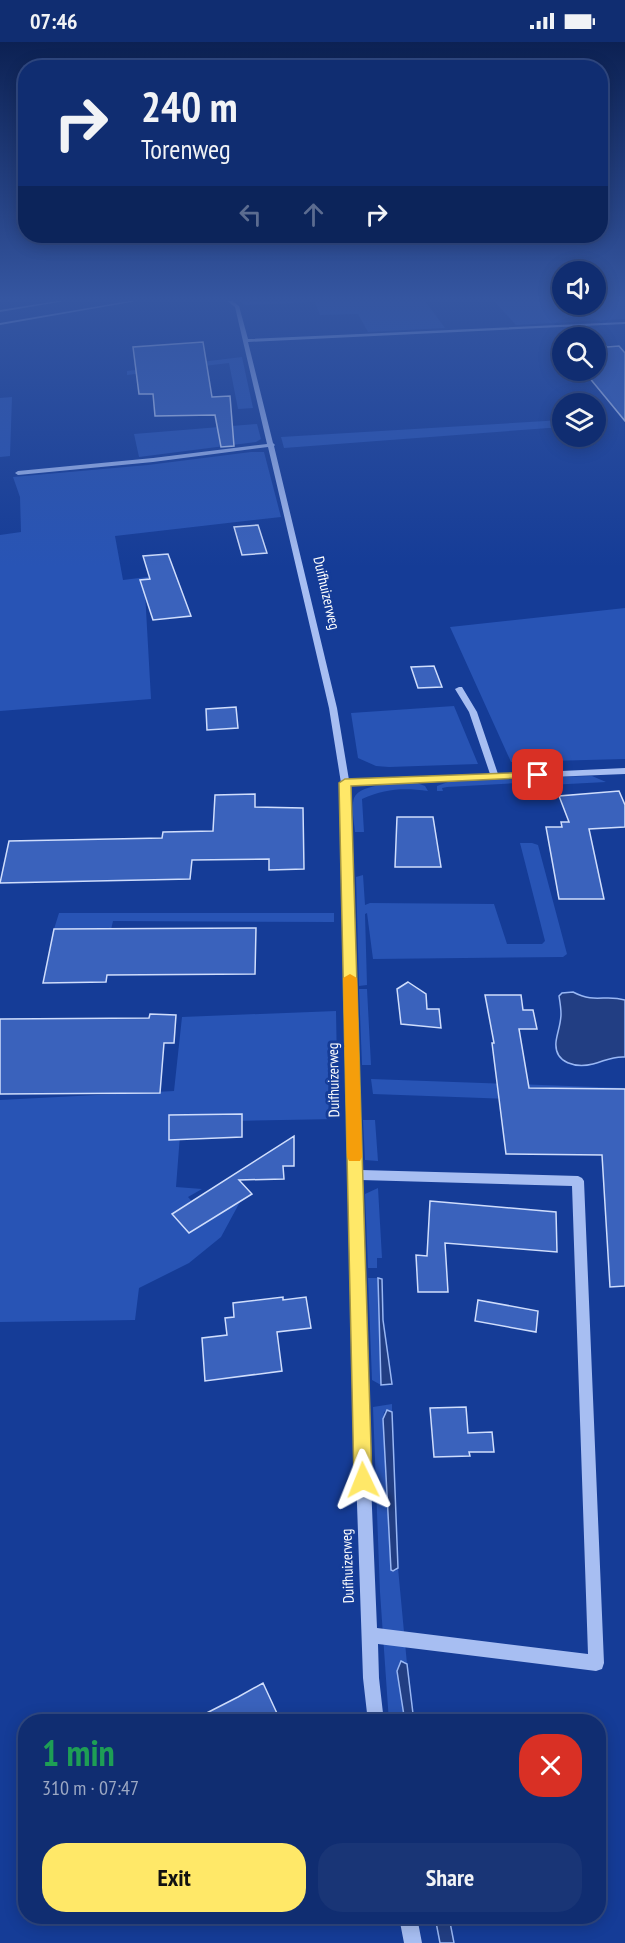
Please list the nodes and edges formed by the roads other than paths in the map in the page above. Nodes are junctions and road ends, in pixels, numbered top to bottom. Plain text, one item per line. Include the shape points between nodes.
1 (258, 390) edge
2 (272, 445) junction
3 (18, 473) dead end
4 (459, 689) dead end
5 (625, 771) edge
6 (495, 777) junction
7 (345, 783) junction
8 (355, 1175) junction
9 (369, 1635) junction
10 (375, 1714) edge
11 (409, 1924) edge
12 (413, 1943) edge

1 - 2 street, Duifhuizerweg
2 - 3 street
2 - 7 street, Duifhuizerweg via 333,708
4 - 6 street via 473,712
5 - 6 street
6 - 7 street
7 - 8 street, Duifhuizerweg
8 - 9 street, Duifhuizerweg
8 - 9 street via 578,1181 597,1663
9 - 10 street, Duifhuizerweg
11 - 12 street

